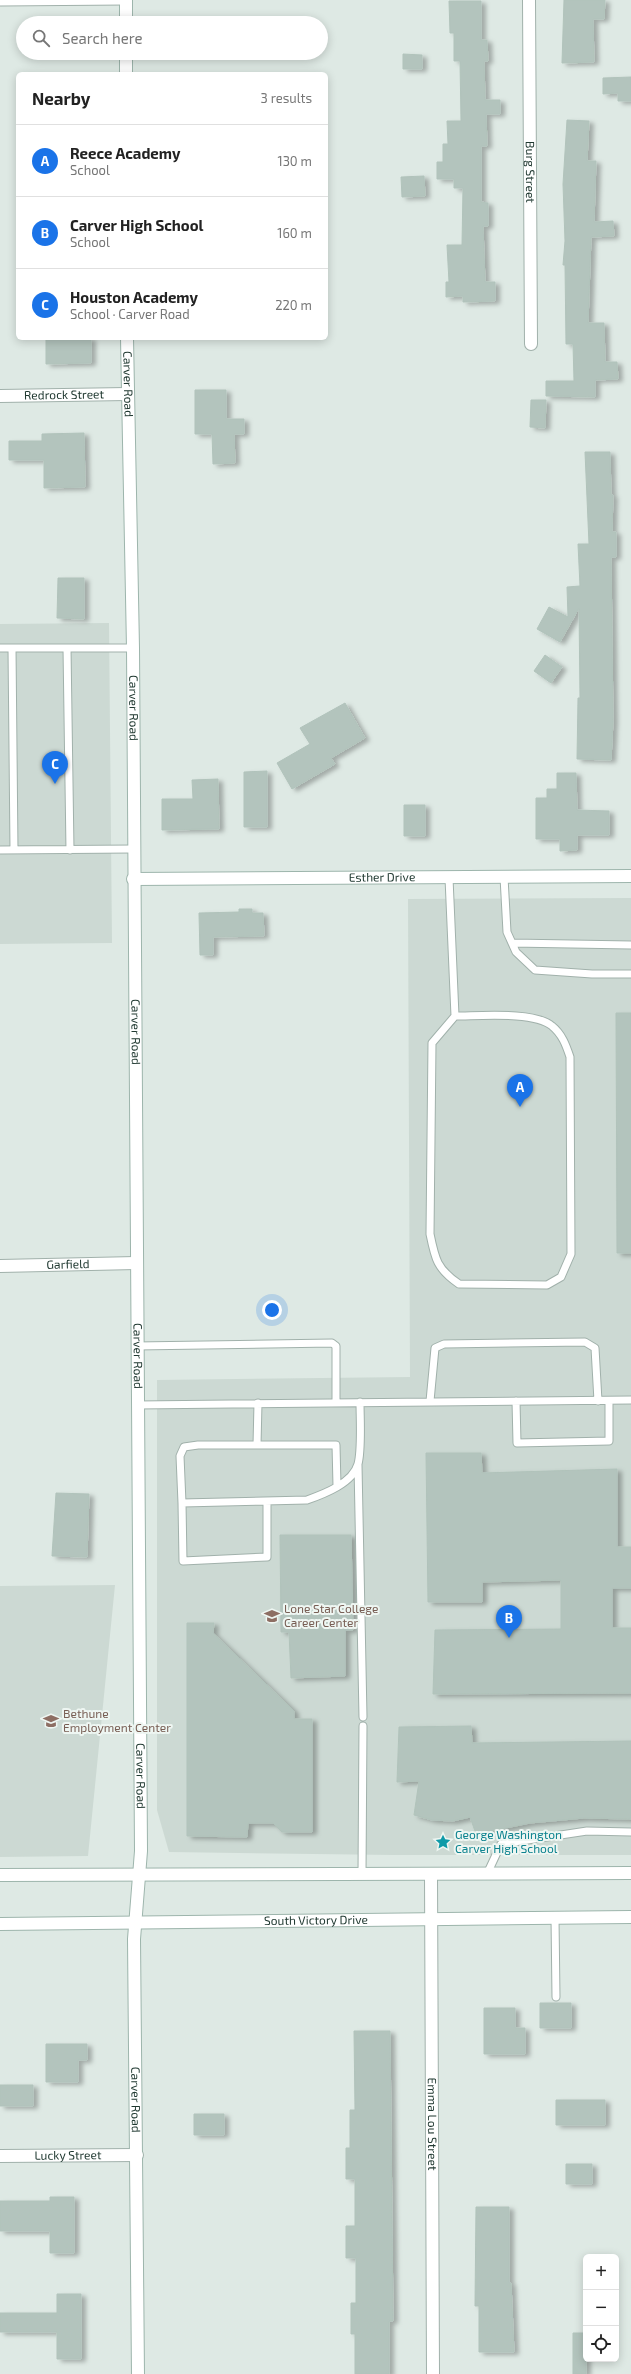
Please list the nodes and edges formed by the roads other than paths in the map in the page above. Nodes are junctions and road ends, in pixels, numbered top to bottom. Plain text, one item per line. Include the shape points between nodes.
1 (529, 0) edge
2 (126, 1) edge
3 (0, 2) edge
4 (126, 16) edge
5 (126, 60) edge
6 (126, 72) edge
7 (127, 340) edge
8 (531, 344) dead end
9 (127, 394) junction
10 (0, 396) edge
11 (0, 648) edge
12 (12, 648) junction
13 (67, 648) junction
14 (133, 648) junction
15 (133, 849) junction
16 (0, 850) edge
17 (14, 850) junction
18 (70, 850) junction
19 (631, 876) edge
20 (504, 877) junction
21 (449, 878) junction
22 (133, 879) junction
23 (512, 943) junction
24 (631, 945) edge
25 (631, 974) edge
26 (455, 1016) junction
27 (136, 1263) junction
28 (0, 1266) edge
29 (136, 1346) junction
30 (631, 1400) edge
31 (430, 1401) junction
32 (516, 1401) junction
33 (598, 1401) junction
34 (609, 1401) junction
35 (336, 1402) junction
36 (360, 1402) junction
37 (258, 1403) junction
38 (137, 1405) junction
39 (257, 1445) junction
40 (358, 1464) junction
41 (338, 1486) junction
42 (267, 1502) junction
43 (182, 1503) junction
44 (363, 1717) dead end
45 (363, 1726) dead end
46 (631, 1832) edge
47 (631, 1873) edge
48 (139, 1874) junction
49 (362, 1874) junction
50 (431, 1874) junction
51 (487, 1874) junction
52 (0, 1875) edge
53 (631, 1917) edge
54 (555, 1918) junction
55 (430, 1920) junction
56 (135, 1923) junction
57 (0, 1924) edge
58 (556, 1997) dead end
59 (137, 2155) junction
60 (0, 2156) edge
61 (138, 2374) edge
62 (433, 2374) edge

1 - 8 street, Burg Street
2 - 3 lane
2 - 4 street
5 - 6 street
7 - 9 street, Carver Road
9 - 10 street, Redrock Street
9 - 14 street, Carver Road
11 - 12 lane
12 - 13 lane
12 - 17 lane
13 - 14 lane
13 - 18 lane
14 - 15 street, Carver Road
15 - 18 lane
15 - 22 street, Carver Road
16 - 17 lane
17 - 18 lane
19 - 20 street, Esther Drive
20 - 21 street, Esther Drive
20 - 23 lane via 507,932
21 - 22 street, Esther Drive
21 - 26 lane
22 - 27 street, Carver Road
23 - 24 lane
23 - 25 lane via 516,952 535,970
26 - 26 lane via 432,1043 430,1234 434,1258 444,1272 459,1284 547,1285 562,1277 571,1254 570,1057 564,1040 552,1025 536,1017
27 - 28 street, Garfield
27 - 29 street, Carver Road
29 - 35 lane via 332,1343 336,1346
29 - 38 street, Carver Road
30 - 34 lane
31 - 32 lane
31 - 33 lane via 435,1348 444,1344 585,1342 595,1348
31 - 36 lane
32 - 33 lane
32 - 34 lane via 516,1443 609,1441
33 - 34 lane
35 - 36 lane
35 - 37 lane
36 - 40 lane
37 - 38 lane
37 - 39 lane
38 - 48 street, Carver Road via 141,1843
39 - 41 lane via 336,1445
39 - 43 lane via 184,1447 180,1456
40 - 41 lane via 348,1478
40 - 44 lane
41 - 42 lane via 307,1500
42 - 43 lane
42 - 43 lane via 267,1557 183,1561
45 - 49 lane
46 - 51 lane via 587,1830 501,1844
47 - 51 street
48 - 49 street
48 - 52 street
48 - 56 street, Carver Road
49 - 50 street
50 - 51 street
50 - 55 street, Emma Lou Street
53 - 54 street, South Victory Drive
54 - 55 street, South Victory Drive
54 - 58 lane
55 - 56 street, South Victory Drive
55 - 62 street, Emma Lou Street
56 - 57 street, South Victory Drive
56 - 59 street, Carver Road
59 - 60 street, Lucky Street
59 - 61 street, Carver Road

